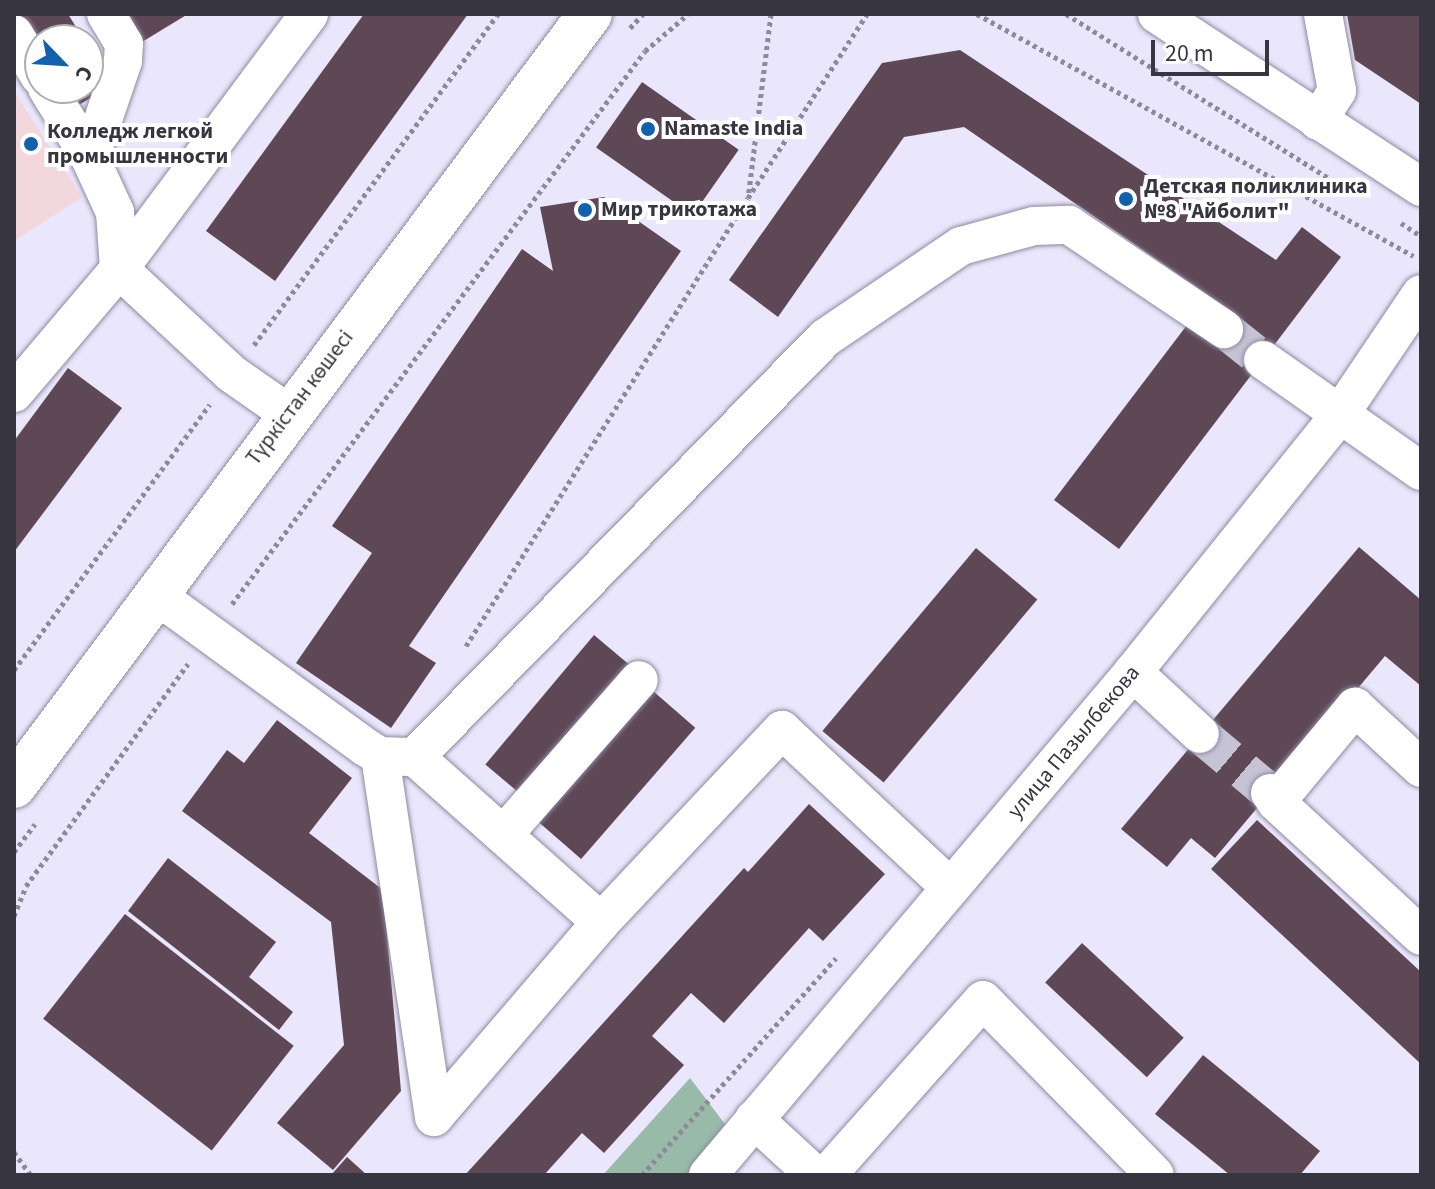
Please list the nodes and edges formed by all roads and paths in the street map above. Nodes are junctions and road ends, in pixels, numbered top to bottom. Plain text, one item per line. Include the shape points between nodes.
1 (106, 14) edge
2 (309, 14) edge
3 (590, 14) edge
4 (688, 14) edge
5 (771, 14) edge
6 (867, 14) edge
7 (977, 14) edge
8 (1066, 14) edge
9 (1157, 14) edge
10 (1323, 14) edge
11 (57, 104) edge
12 (1318, 121) junction
13 (90, 158) junction
14 (1421, 187) edge
15 (748, 198) junction
16 (1368, 203) dead end
17 (1395, 219) dead end
18 (1421, 236) edge
19 (1408, 253) junction
20 (1421, 260) edge
21 (119, 269) junction
22 (1410, 280) edge
23 (1224, 329) tunnel mouth
24 (1263, 360) tunnel mouth
25 (14, 393) edge
26 (288, 413) junction
27 (1338, 417) junction
28 (1421, 471) edge
29 (156, 595) junction
30 (210, 634) junction
31 (462, 652) dead end
32 (1133, 672) junction
33 (639, 680) dead end
34 (1200, 734) tunnel mouth
35 (397, 756) junction
36 (1421, 768) edge
37 (14, 786) edge
38 (505, 833) junction
39 (951, 888) junction
40 (14, 916) edge
41 (601, 922) junction
42 (1421, 936) edge
43 (839, 954) dead end
44 (754, 1119) junction
45 (14, 1152) edge
46 (31, 1175) edge
47 (642, 1175) edge
48 (708, 1175) edge
49 (815, 1175) edge
50 (827, 1175) edge
51 (1155, 1175) edge

1 - 13 street via 124,44 123,61
2 - 21 street
3 - 26 main road, Түркістан көшесі
4 - 30 path via 645,51
5 - 15 path
6 - 15 path
7 - 19 path
8 - 16 path
9 - 12 street
10 - 12 street via 1337,91
11 - 13 street
12 - 14 street
13 - 21 street via 115,212
15 - 31 path
17 - 18 path
19 - 20 path
19 - 22 path
21 - 25 street
21 - 26 street via 232,374
22 - 27 street, улица Пазылбекова
23 - 35 street via 1069,225 1034,226 961,246 825,338
24 - 27 street
26 - 29 main road, Түркістан көшесі
27 - 28 street
27 - 32 street, улица Пазылбекова
29 - 30 street
29 - 37 main road, Түркістан көшесі
30 - 35 street
30 - 40 path via 26,886
32 - 34 street
32 - 39 street, улица Пазылбекова
33 - 38 street
35 - 38 street
35 - 41 street via 434,1117
36 - 42 street via 1355,707 1273,798
38 - 41 street
39 - 41 street via 782,730
39 - 44 street, улица Пазылбекова
43 - 47 path
44 - 48 street, улица Пазылбекова
44 - 49 street
45 - 46 path
50 - 51 street via 983,1000

